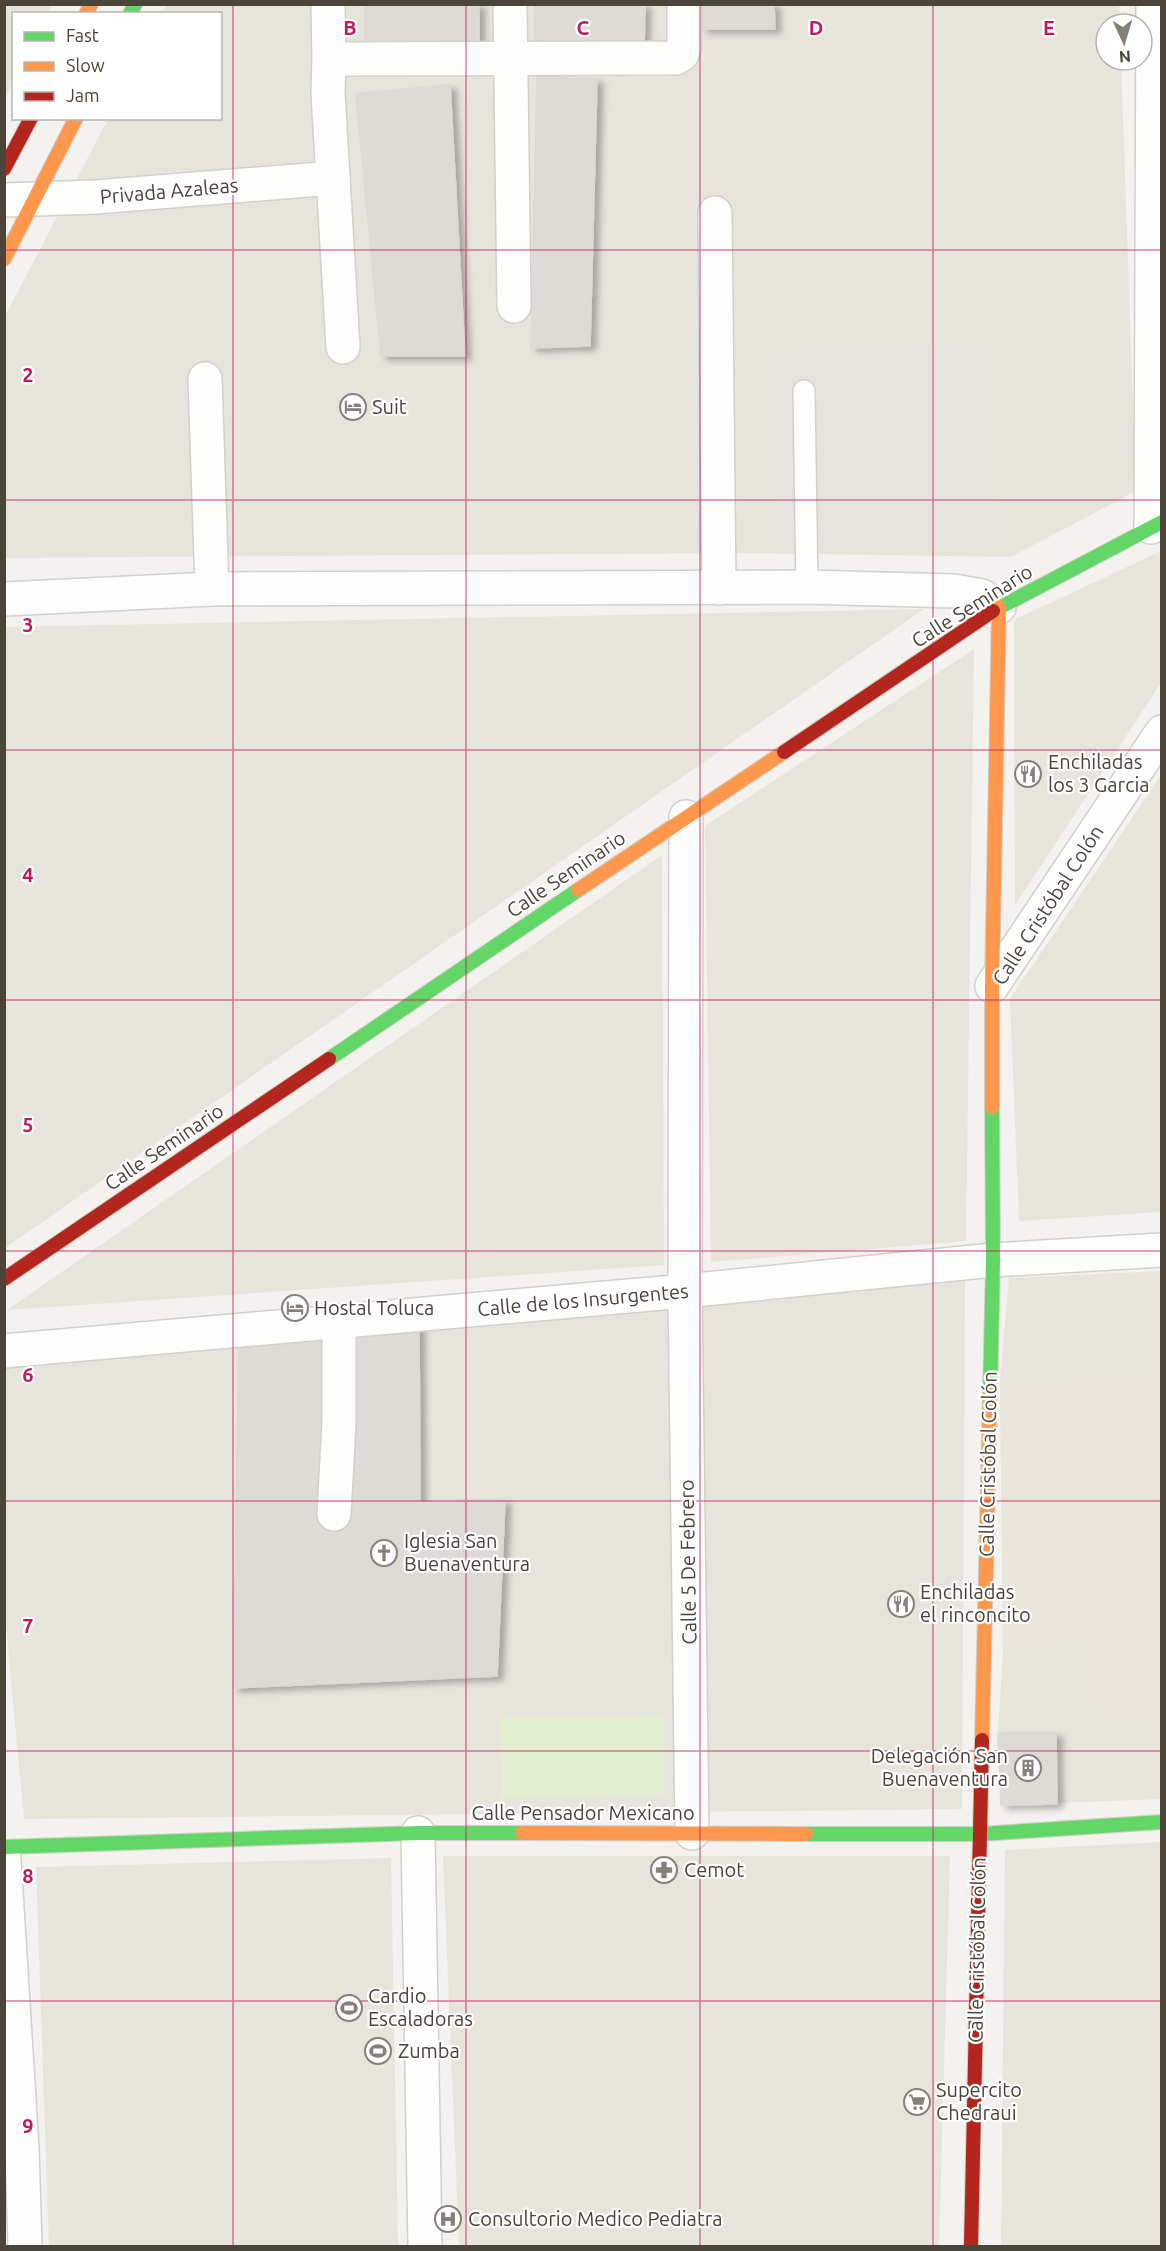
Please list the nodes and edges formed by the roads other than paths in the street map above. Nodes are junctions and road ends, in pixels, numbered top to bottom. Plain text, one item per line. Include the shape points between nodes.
1 (328, 4) edge
2 (510, 4) edge
3 (684, 4) edge
4 (1153, 4) edge
5 (509, 58) junction
6 (328, 59) junction
7 (30, 120) edge
8 (75, 120) edge
9 (4, 169) edge
10 (333, 178) junction
11 (19, 200) edge
12 (715, 213) dead end
13 (4, 259) edge
14 (514, 306) dead end
15 (343, 347) dead end
16 (205, 379) dead end
17 (804, 391) dead end
18 (1156, 525) edge
19 (719, 588) junction
20 (807, 588) junction
21 (212, 589) junction
22 (4, 599) edge
23 (999, 607) junction
24 (1161, 732) edge
25 (686, 817) junction
26 (992, 986) junction
27 (1161, 1250) edge
28 (993, 1260) junction
29 (4, 1279) edge
30 (685, 1291) junction
31 (339, 1321) junction
32 (4, 1351) edge
33 (334, 1514) dead end
34 (1161, 1822) edge
35 (418, 1833) junction
36 (692, 1833) junction
37 (980, 1834) junction
38 (4, 1847) edge
39 (4, 1859) edge
40 (13, 2148) edge
41 (25, 2247) edge
42 (425, 2247) edge
43 (971, 2247) edge

1 - 6 street
2 - 5 street
3 - 5 street via 684,48 679,57
4 - 18 street
5 - 6 street
5 - 14 street
6 - 10 street
7 - 9 street
8 - 11 street
10 - 11 street, Privada Azaleas
10 - 15 street
11 - 13 street
12 - 19 street
16 - 21 street
17 - 20 lane
18 - 23 street, Calle Seminario
19 - 20 street
19 - 21 street
20 - 23 street via 954,591 982,597
21 - 22 street
23 - 25 street, Calle Seminario
23 - 26 street
24 - 26 street, Calle Cristóbal Colón
25 - 29 street, Calle Seminario
25 - 30 street, Calle 5 De Febrero
26 - 28 street, Calle Cristóbal Colón
27 - 28 street, Calle de los Insurgentes
28 - 30 street, Calle de los Insurgentes
28 - 37 street, Calle Cristóbal Colón
30 - 31 street, Calle de los Insurgentes
30 - 36 street, Calle 5 De Febrero
31 - 32 street, Calle de los Insurgentes
31 - 33 street
34 - 37 street, Calle Pensador Mexicano
35 - 36 street, Calle Pensador Mexicano
35 - 38 street, Calle Pensador Mexicano
35 - 42 street
36 - 37 street, Calle Pensador Mexicano
37 - 43 street, Calle Cristóbal Colón
39 - 40 street
40 - 41 street

